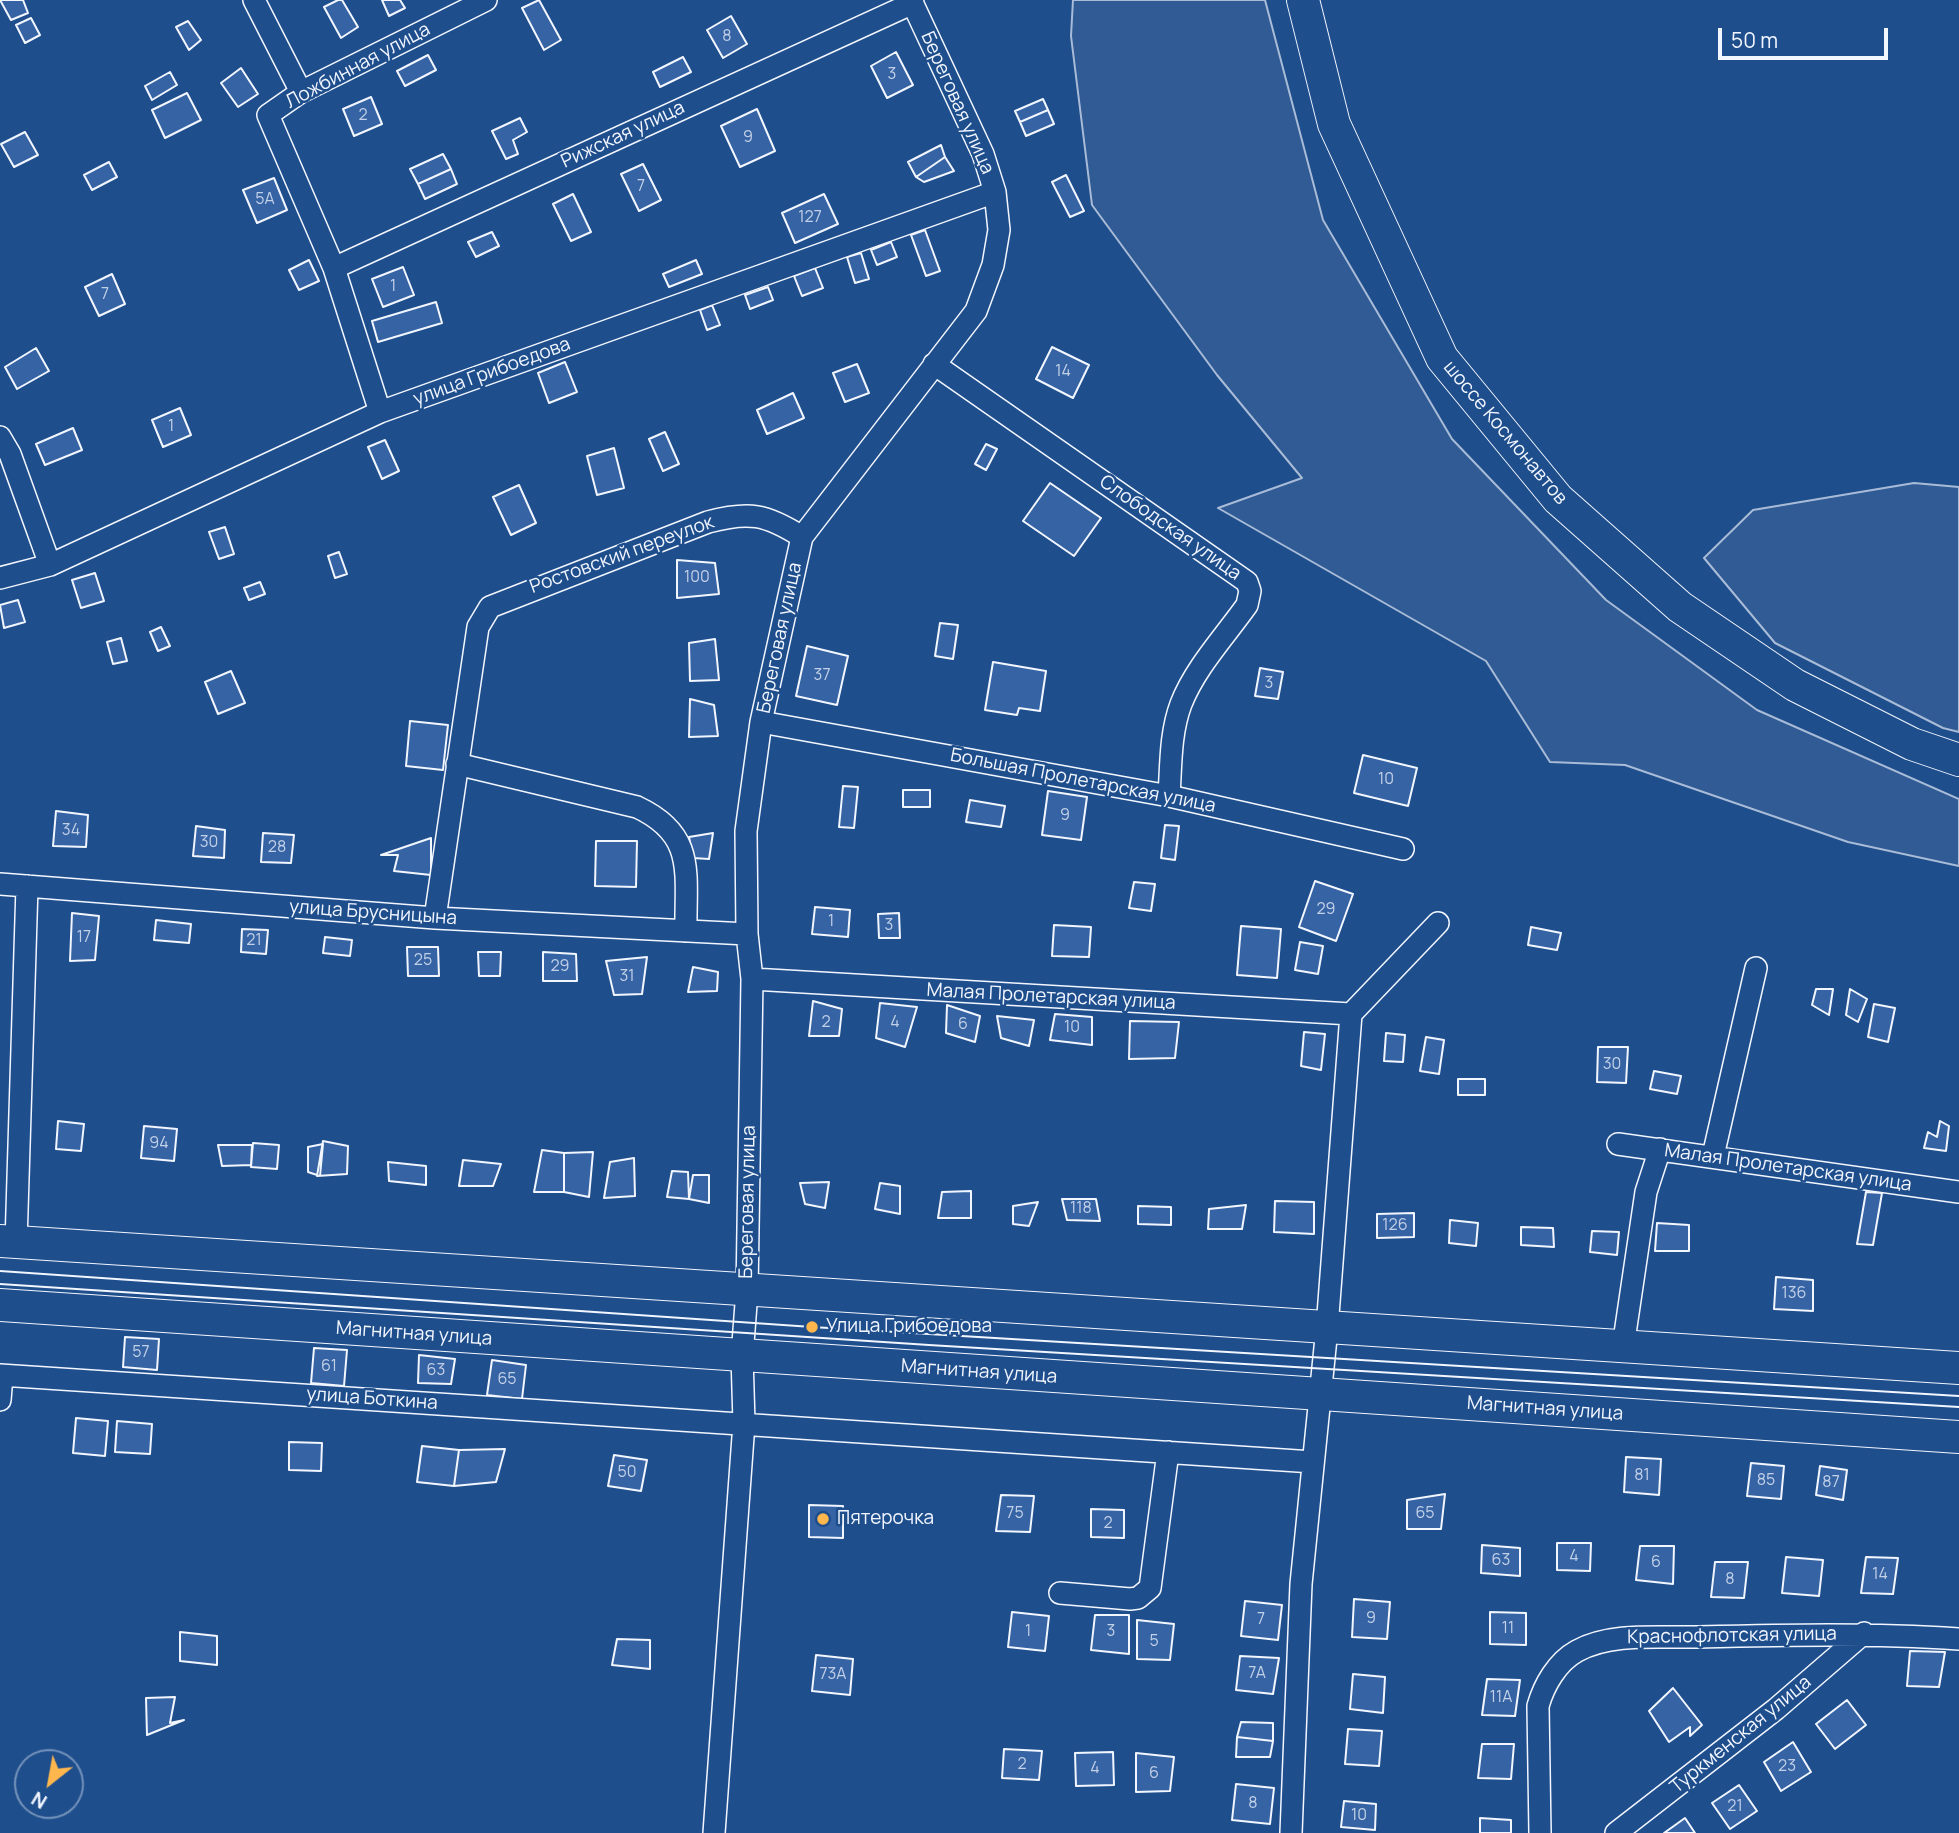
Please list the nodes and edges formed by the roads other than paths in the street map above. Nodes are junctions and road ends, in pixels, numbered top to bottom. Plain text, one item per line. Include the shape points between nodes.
1 (254, 0) edge
2 (486, 0) edge
3 (1303, 0) edge
4 (912, 2) edge
5 (301, 92) junction
6 (995, 192) junction
7 (334, 268) junction
8 (934, 365) junction
9 (380, 412) junction
10 (0, 437) edge
11 (802, 537) junction
12 (50, 565) junction
13 (0, 578) edge
14 (761, 722) junction
15 (1959, 760) edge
16 (457, 764) junction
17 (1169, 796) junction
18 (1403, 849) dead end
19 (0, 884) edge
20 (27, 886) junction
21 (435, 918) junction
22 (1438, 923) dead end
23 (686, 931) junction
24 (747, 934) junction
25 (1756, 968) dead end
26 (751, 979) junction
27 (1351, 1014) junction
28 (1618, 1144) dead end
29 (1660, 1149) junction
30 (1713, 1156) junction
31 (1959, 1192) edge
32 (8, 1242) edge
33 (747, 1291) junction
34 (0, 1306) edge
35 (1327, 1328) junction
36 (1623, 1348) junction
37 (742, 1356) junction
38 (1959, 1368) edge
39 (1, 1376) edge
40 (1319, 1394) junction
41 (0, 1400) edge
42 (744, 1423) junction
43 (1959, 1437) edge
44 (1168, 1452) junction
45 (1313, 1462) junction
46 (1060, 1592) dead end
47 (1864, 1633) junction
48 (1959, 1639) edge
49 (714, 1833) edge
50 (1291, 1833) edge
51 (1540, 1833) edge
52 (1616, 1833) edge

1 - 5 street
2 - 5 street, Ложбинная улица
3 - 15 main road, шоссе Космонавтов via 1334,124 1442,358 1558,499 1680,607 1795,685 1912,744
4 - 6 street, Береговая улица via 984,154
4 - 7 street, Рижская улица
5 - 7 street, Ложбинная улица via 268,116
6 - 8 street, Береговая улица via 999,230 993,265 976,311
6 - 9 street, улица Грибоедова
7 - 9 street
8 - 11 street, Береговая улица
8 - 17 street, Слободская улица via 1247,582 1247,605 1189,686 1180,706
9 - 12 street, улица Грибоедова
10 - 12 street
11 - 14 street, Береговая улица
11 - 16 street, Ростовский переулок via 761,516 733,515 496,603 484,613 478,628
12 - 13 street, улица Грибоедова
14 - 17 street, Большая Пролетарская улица
14 - 24 street, Береговая улица via 746,831
16 - 21 street
16 - 23 street via 638,807 661,818 678,837 685,862
17 - 18 street, Большая Пролетарская улица
19 - 20 street, улица Брусницына
20 - 21 street, улица Брусницына
20 - 32 street
21 - 23 street, улица Брусницына
22 - 27 street
23 - 24 street, улица Брусницына
24 - 26 street, Береговая улица
25 - 30 street
26 - 27 street, Малая Пролетарская улица
26 - 33 street, Береговая улица
27 - 35 street
28 - 29 street, Малая Пролетарская улица
29 - 30 street, Малая Пролетарская улица
29 - 36 street via 1646,1192
30 - 31 street, Малая Пролетарская улица
32 - 33 main road
33 - 35 main road
33 - 37 street, Береговая улица
34 - 37 main road, Магнитная улица
35 - 36 main road
35 - 40 street
36 - 38 main road
37 - 40 main road, Магнитная улица
37 - 42 street, Береговая улица
39 - 41 street
39 - 42 street, улица Боткина
40 - 43 main road, Магнитная улица
40 - 45 street
42 - 44 street, улица Боткина
42 - 49 street, Береговая улица
44 - 45 street, улица Боткина
44 - 46 street via 1150,1588 1130,1599
45 - 50 street via 1301,1584
47 - 48 street, Краснофлотская улица
47 - 51 street, Краснофлотская улица via 1618,1639 1577,1651 1555,1671 1538,1706
47 - 52 street, Туркменская улица via 1776,1709

